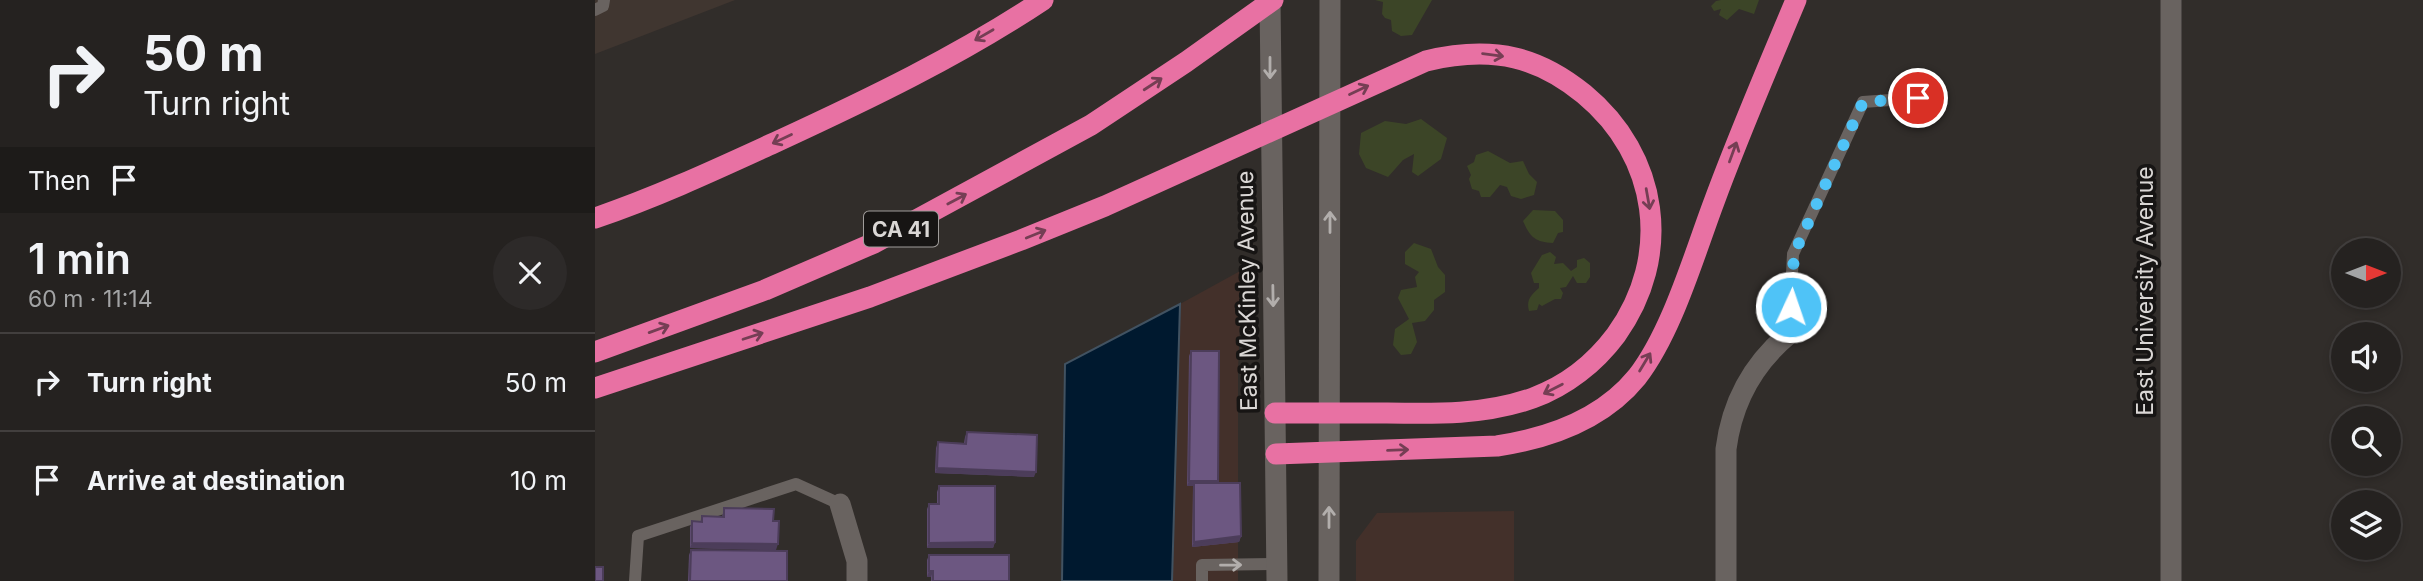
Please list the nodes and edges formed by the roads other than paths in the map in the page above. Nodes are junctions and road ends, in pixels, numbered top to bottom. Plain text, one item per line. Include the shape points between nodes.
1 (604, 0) edge
2 (1043, 0) edge
3 (1271, 0) edge
4 (1329, 0) edge
5 (1796, 0) edge
6 (2171, 0) edge
7 (595, 10) edge
8 (1918, 98) dead end
9 (595, 218) edge
10 (1789, 334) joint
11 (595, 352) edge
12 (595, 388) edge
13 (1275, 413) junction
14 (1331, 413) junction
15 (1329, 452) junction
16 (1276, 454) junction
17 (840, 504) joint
18 (1277, 573) edge
19 (635, 581) edge
20 (857, 581) edge
21 (1202, 581) edge
22 (1329, 581) edge
23 (1726, 581) edge
24 (2171, 581) edge

1 - 7 lane
2 -> 9 highway via 860,103
11 -> 3 highway, CA 41 via 765,290 874,243 1091,125
3 -> 13 main road, East McKinley Avenue
14 -> 4 main road
15 -> 5 highway via 1529,441 1582,422 1637,377 1672,312
6 - 24 main road, East University Avenue
8 - 10 lane via 1863,102 1794,254
10 - 23 main road via 1755,369 1730,422 1725,449
12 -> 14 highway via 870,297 1105,206 1426,61 1483,53 1514,58 1541,66 1591,100 1629,144 1650,203 1647,269 1626,322 1607,348 1559,386 1504,407 1467,412
13 - 14 highway
13 - 16 main road, East McKinley Avenue
14 - 15 main road
15 - 16 highway
22 -> 15 main road
16 - 18 main road, East McKinley Avenue
17 - 19 lane via 796,484 638,536
17 - 20 main road via 857,561
21 -> 18 lane via 1202,565

